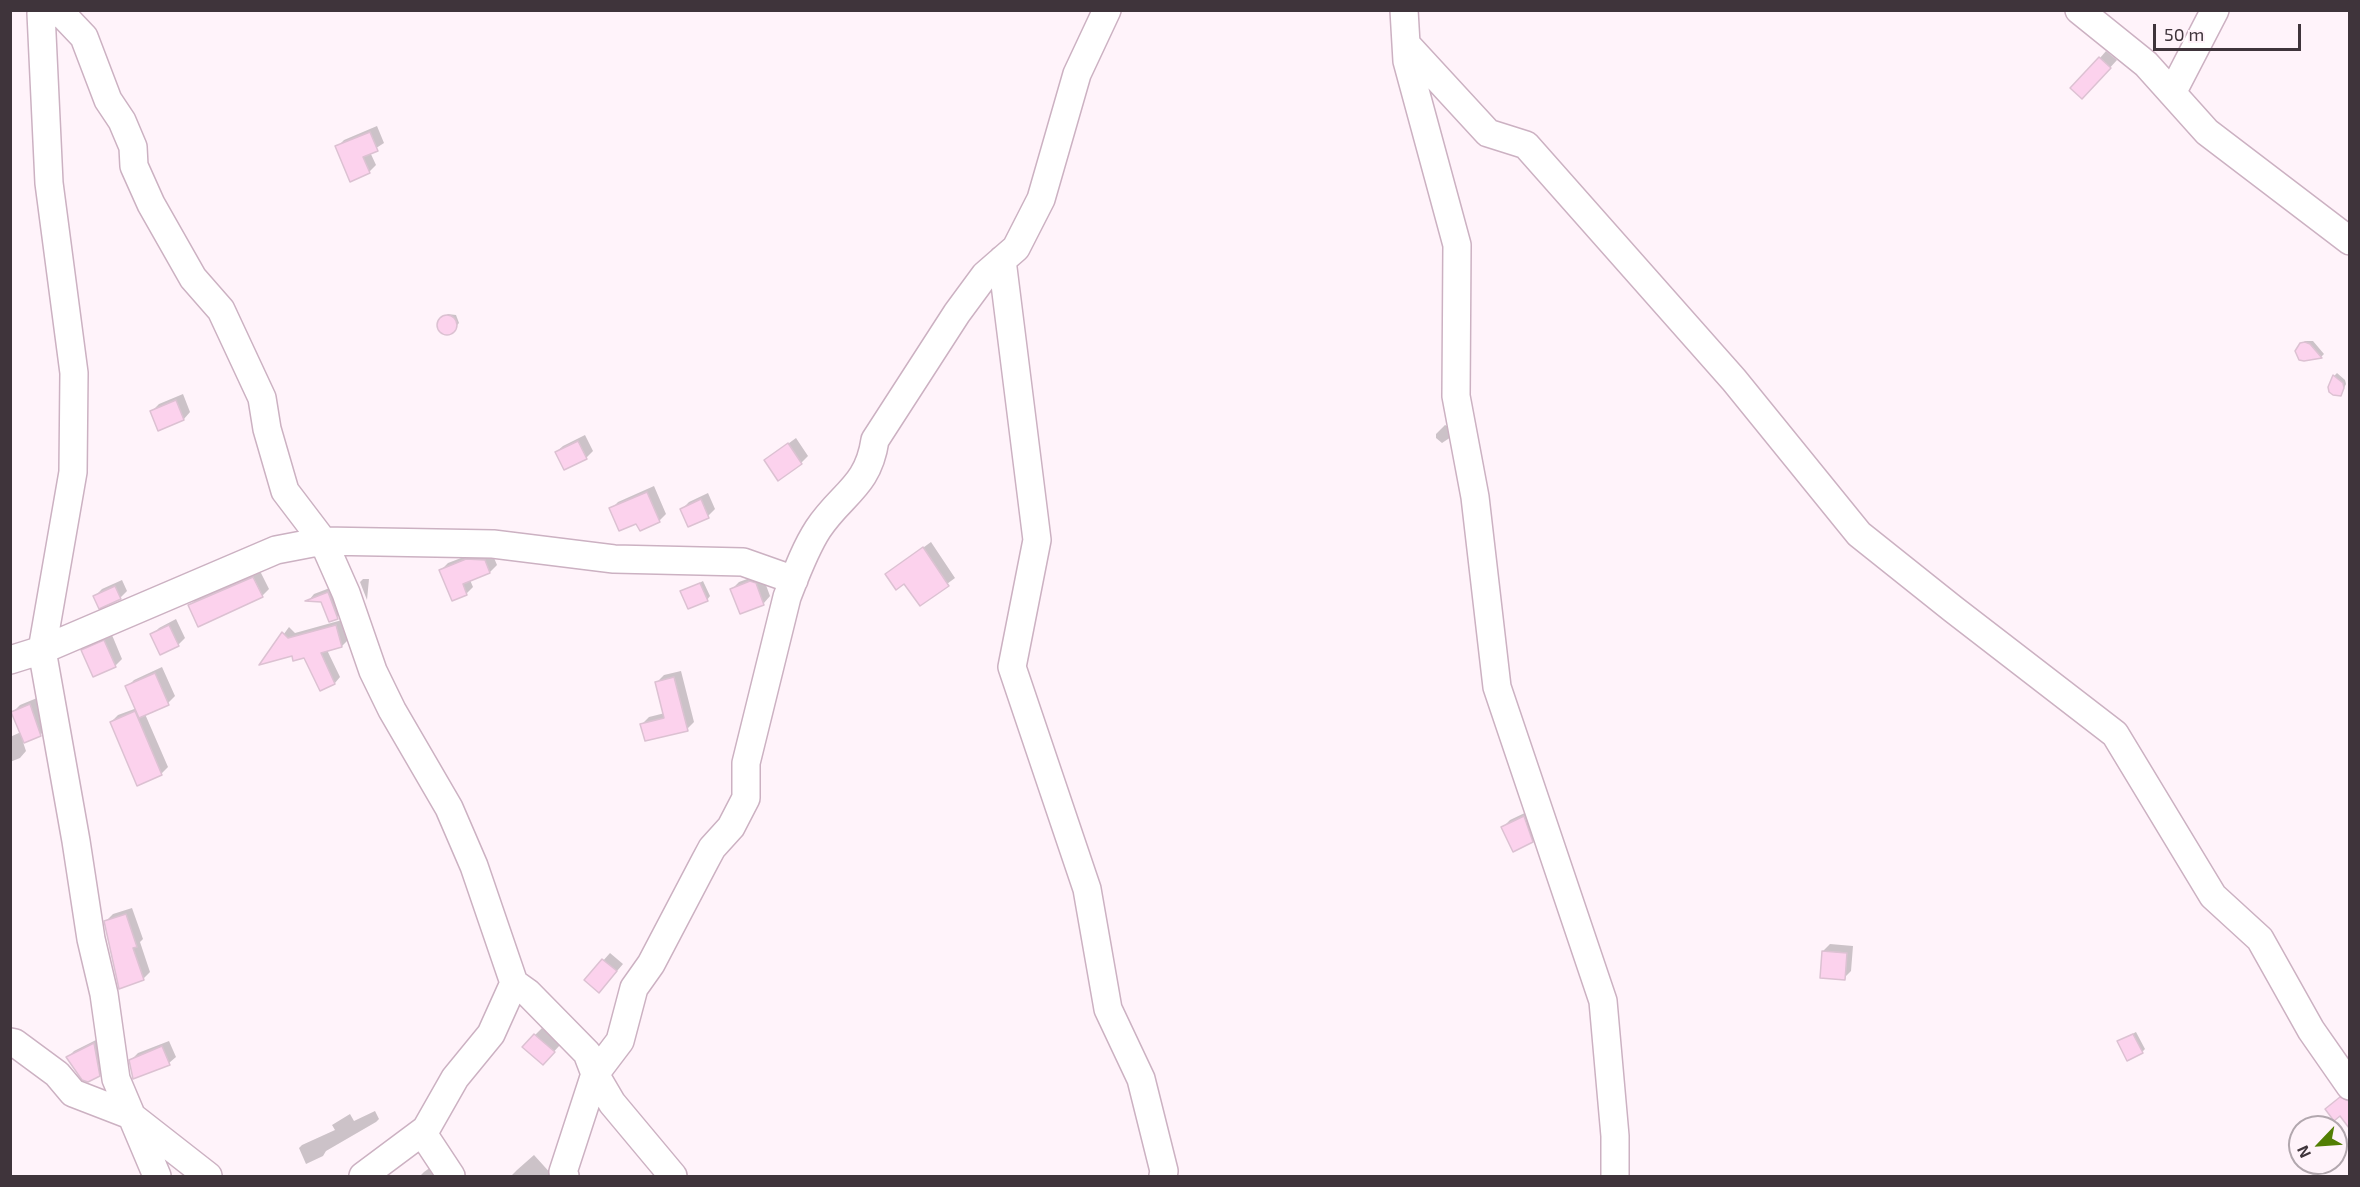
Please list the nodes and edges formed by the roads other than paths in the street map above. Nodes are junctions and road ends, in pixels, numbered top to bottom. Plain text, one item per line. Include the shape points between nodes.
1 (1107, 10) edge
2 (1404, 10) edge
3 (2079, 10) edge
4 (2215, 10) edge
5 (1406, 44) junction
6 (2172, 93) junction
7 (2349, 241) edge
8 (1002, 260) junction
9 (323, 541) junction
10 (794, 580) junction
11 (42, 650) junction
12 (10, 660) edge
13 (514, 983) junction
14 (10, 1042) edge
15 (595, 1074) junction
16 (2349, 1086) edge
17 (130, 1115) junction
18 (422, 1132) junction
19 (158, 1176) edge
20 (208, 1176) edge
21 (363, 1176) edge
22 (451, 1176) edge
23 (565, 1176) edge
24 (673, 1176) edge
25 (1163, 1176) edge
26 (1615, 1176) edge

1 - 8 street via 1077,74 1041,199 1016,248
2 - 5 street
3 - 6 street via 2146,64
4 - 6 street
5 - 16 street via 1488,133 1526,145 1734,381 1859,534 2115,734 2213,897 2260,939 2310,1030
5 - 26 street via 1407,61 1458,245 1456,396 1475,497 1497,687 1603,1001
6 - 7 street via 2207,132
8 - 10 street via 985,275 934,349 875,440 866,474 818,530
8 - 25 street via 1037,540 1012,667 1087,889 1108,1010 1141,1079
9 - 10 street via 493,544 614,559 743,562
9 - 11 street via 276,550
9 - 11 street via 285,491 262,398 221,310 193,278 151,204 134,166 133,147 108,100 84,37 64,16 54,11 41,13 49,183 74,373 73,472
9 - 13 street via 373,671 453,818 474,866
10 - 15 street via 746,764 746,798 731,827 712,848 651,964 634,988 620,1041
11 - 12 street
11 - 17 street via 116,1079
13 - 15 street via 587,1053
13 - 18 street via 491,1034 455,1078
14 - 17 street via 57,1074 72,1093
15 - 23 street via 563,1172
15 - 24 street via 612,1103
17 - 19 street
17 - 20 street
18 - 21 street
18 - 22 street

